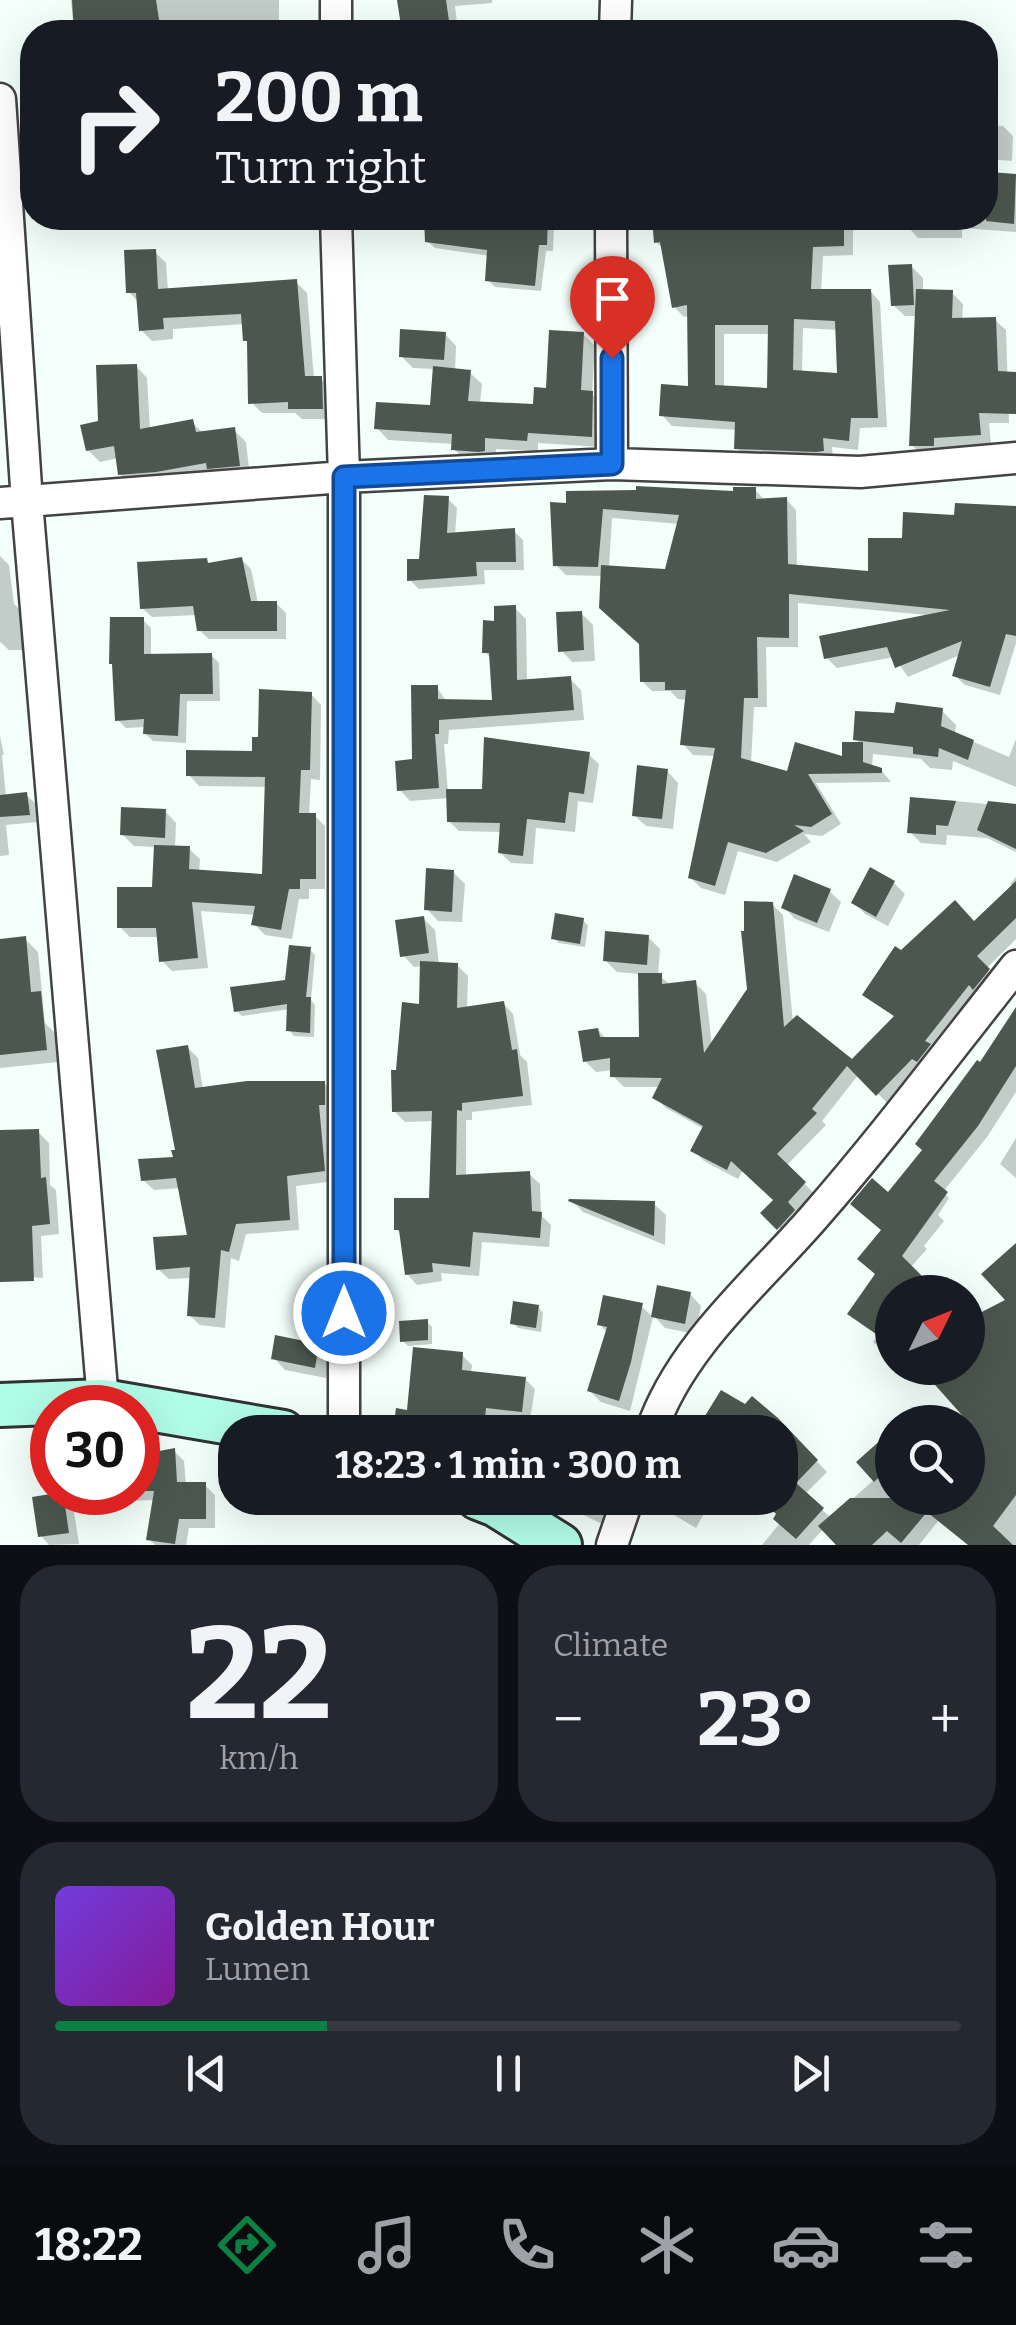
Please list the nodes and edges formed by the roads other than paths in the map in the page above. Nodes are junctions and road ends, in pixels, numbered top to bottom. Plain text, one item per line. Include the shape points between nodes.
1 (0, 99) edge
2 (336, 230) edge
3 (611, 230) edge
4 (1016, 458) edge
5 (612, 464) junction
6 (344, 477) junction
7 (13, 502) edge
8 (1016, 966) edge
9 (101, 1385) edge
10 (30, 1404) edge
11 (0, 1405) edge
12 (160, 1412) edge
13 (344, 1415) edge
14 (657, 1415) edge
15 (218, 1421) edge
16 (512, 1515) edge
17 (622, 1515) edge
18 (560, 1545) edge
19 (612, 1545) edge

1 - 7 street
2 - 6 street
3 - 5 street
4 - 5 street via 860,472
5 - 6 street
6 - 7 street
6 - 13 street
7 - 9 street
8 - 14 street via 818,1213 682,1365
10 - 11 main road
12 - 15 main road
16 - 18 main road
17 - 19 street

